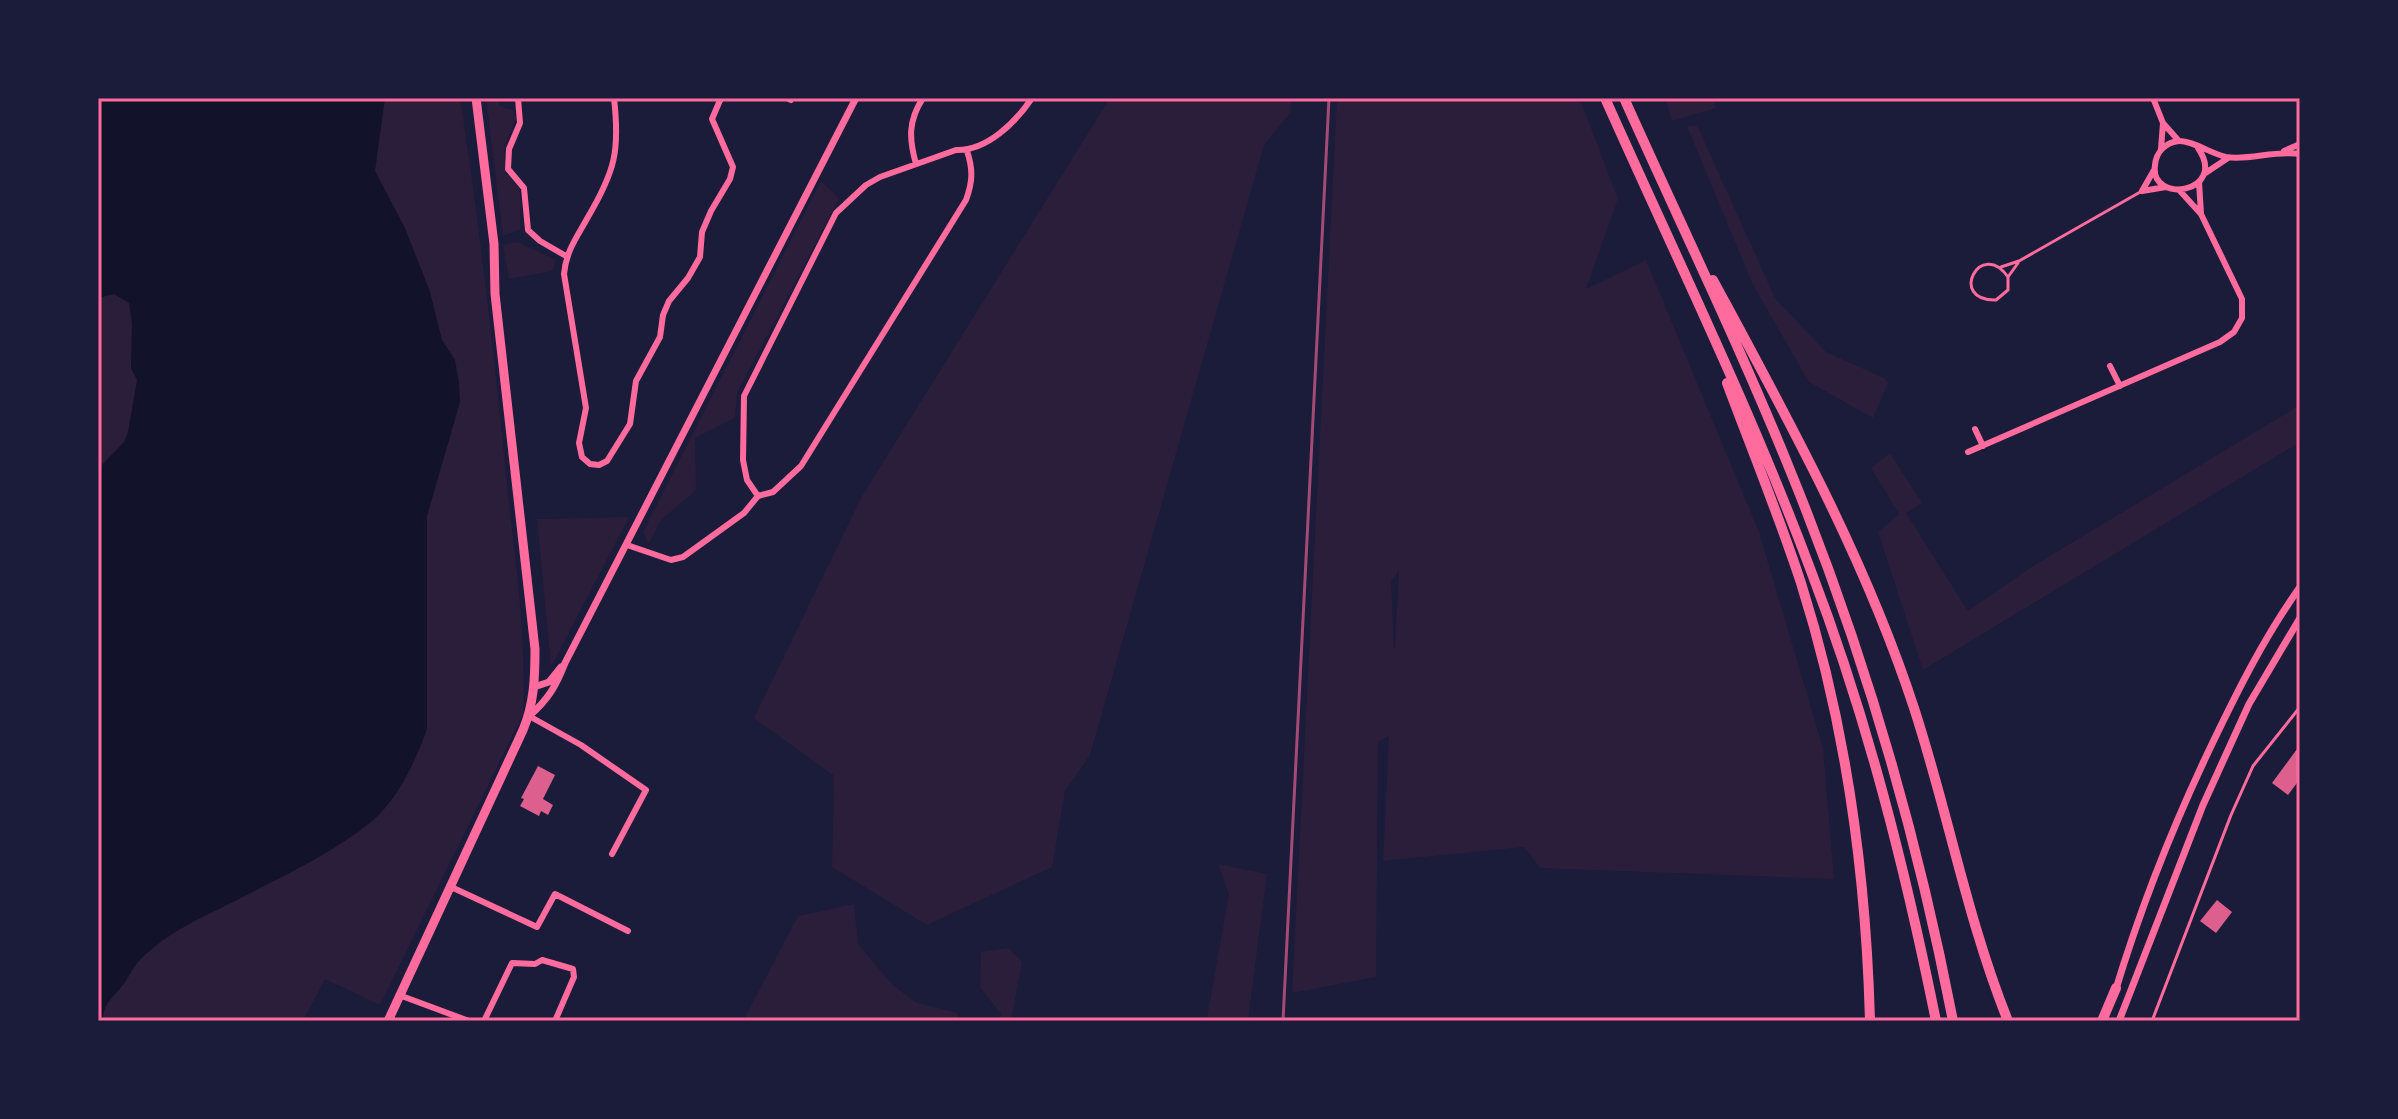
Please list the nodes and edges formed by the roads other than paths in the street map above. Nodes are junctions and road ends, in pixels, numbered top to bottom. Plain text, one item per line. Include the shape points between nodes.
1 (476, 98) edge
2 (518, 98) edge
3 (614, 98) edge
4 (721, 98) edge
5 (856, 98) edge
6 (923, 98) edge
7 (1032, 98) edge
8 (1605, 98) edge
9 (1624, 98) edge
10 (2153, 98) edge
11 (2163, 123) junction
12 (2178, 140) junction
13 (2300, 144) edge
14 (2198, 148) junction
15 (2161, 149) junction
16 (967, 151) junction
17 (2284, 151) junction
18 (2300, 154) edge
19 (2228, 158) junction
20 (916, 164) junction
21 (2154, 170) junction
22 (2204, 174) junction
23 (2199, 182) junction
24 (2167, 187) junction
25 (2142, 191) junction
26 (2180, 191) junction
27 (1670, 201) junction
28 (2201, 214) junction
29 (566, 256) junction
30 (2019, 261) junction
31 (2001, 267) junction
32 (2008, 277) junction
33 (1687, 281) junction
34 (2110, 366) dead end
35 (2120, 386) junction
36 (1975, 429) dead end
37 (1983, 446) junction
38 (1968, 452) dead end
39 (758, 496) junction
40 (627, 545) junction
41 (2300, 587) edge
42 (2300, 618) edge
43 (565, 663) junction
44 (534, 687) junction
45 (2300, 707) edge
46 (529, 716) junction
47 (612, 854) dead end
48 (449, 886) junction
49 (628, 931) dead end
50 (2116, 988) joint
51 (399, 995) junction
52 (388, 1021) edge
53 (469, 1021) edge
54 (484, 1021) edge
55 (555, 1021) edge
56 (1870, 1021) edge
57 (1936, 1021) edge
58 (1953, 1021) edge
59 (2008, 1021) edge
60 (2104, 1021) edge
61 (2119, 1021) edge
62 (2152, 1021) edge

1 - 44 main road via 535,649
2 - 29 street via 520,123 509,149 508,169 524,188 528,230
3 - 29 street via 618,145 612,173
4 - 29 street via 712,119 733,167 730,179 702,232 700,257 669,301 660,337 636,381 630,424 599,465 582,457 579,443 586,408 564,274
5 - 40 street
6 - 20 street via 910,128
7 - 16 street via 1006,128
8 - 33 highway
9 - 27 highway
10 - 11 street
11 - 12 street
11 - 15 street
12 - 14 street
12 - 15 street
13 - 17 street
14 - 19 street
14 - 22 street via 2205,160
15 - 21 street
16 - 20 street
16 - 39 street via 973,169 966,200 801,466 773,492
17 - 18 street
17 - 19 street
19 - 22 street
20 - 39 street via 866,185 836,213 755,371 744,396 743,460
21 - 24 street
21 - 25 street
22 - 23 street
23 - 26 street
23 - 28 street
24 - 25 street
24 - 26 street
25 - 30 lane
26 - 28 street
27 - 58 highway via 1792,473 1852,635 1911,832
27 - 59 highway via 1813,470 1875,603 1914,709 1968,904
28 - 35 street via 2242,299 2242,318 2220,342
30 - 31 lane
30 - 32 lane
31 - 32 lane
31 - 32 lane via 1984,264 1972,274 1974,293 1983,301 1996,300 2008,290
33 - 56 highway via 1792,558 1829,686 1860,859
33 - 57 highway via 1777,484 1840,652 1894,834
34 - 35 street
35 - 37 street
36 - 37 street
37 - 38 street
39 - 40 street via 744,513 683,557 671,560
40 - 43 street
41 - 50 street via 2254,658 2187,796
42 - 61 street via 2249,704 2203,805
43 - 44 street via 549,682
43 - 46 street via 551,695
44 - 46 main road
45 - 62 lane via 2253,766
46 - 47 street via 646,790
46 - 48 main road
48 - 49 street via 537,927 555,894
48 - 51 main road
50 - 60 highway
51 - 52 main road
51 - 53 street
54 - 55 street via 512,963 542,960 573,969

